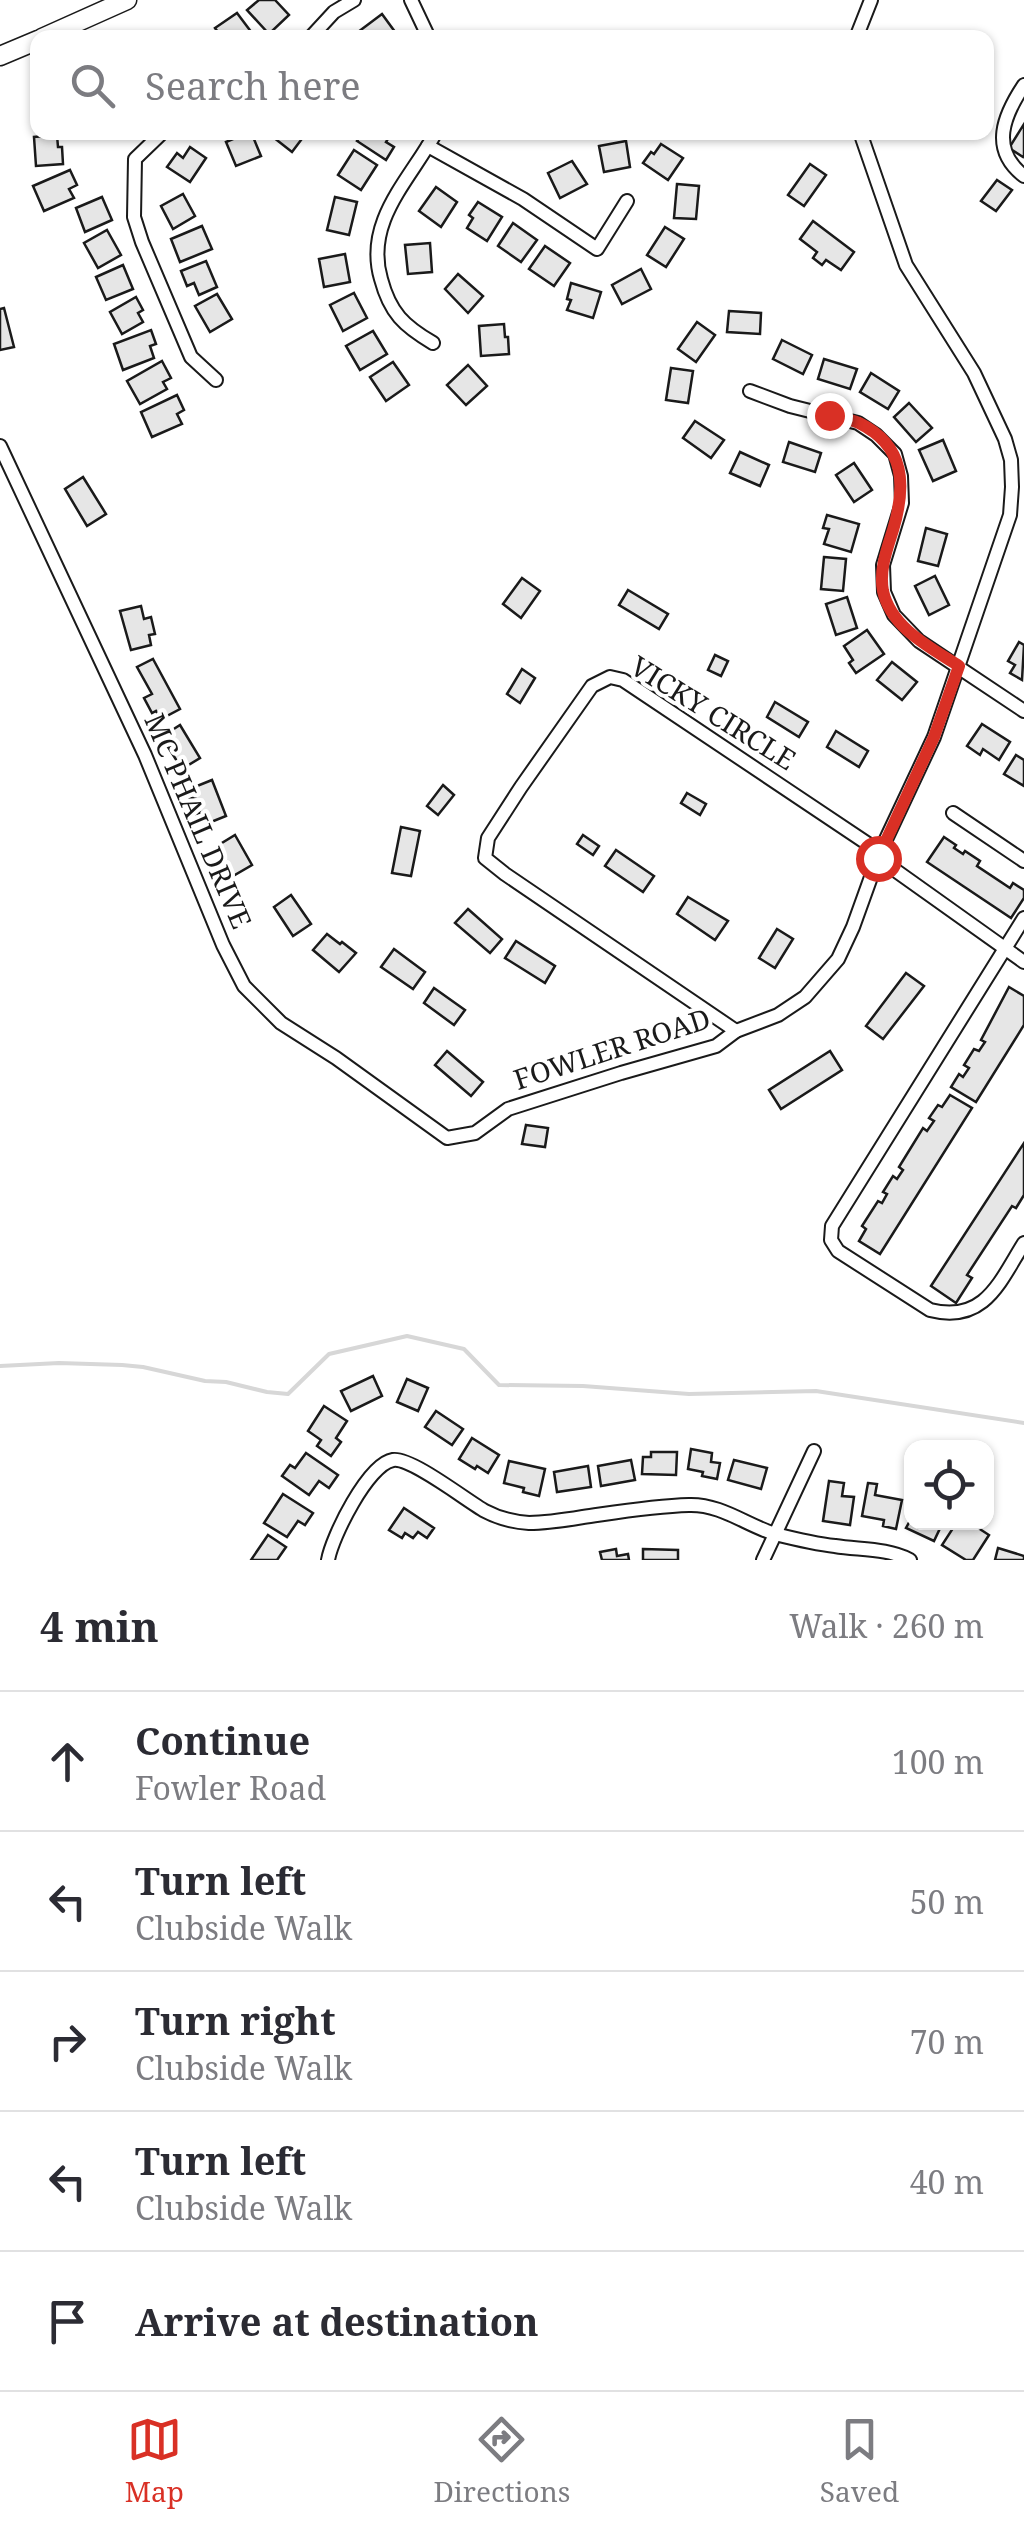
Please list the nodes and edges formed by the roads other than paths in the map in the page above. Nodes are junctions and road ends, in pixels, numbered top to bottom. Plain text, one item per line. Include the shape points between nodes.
1 (127, 0) edge
2 (354, 0) edge
3 (412, 0) edge
4 (871, 0) edge
5 (58, 30) edge
6 (317, 30) edge
7 (425, 30) edge
8 (859, 30) edge
9 (30, 42) edge
10 (0, 56) edge
11 (1024, 84) edge
12 (154, 140) edge
13 (431, 140) edge
14 (863, 140) edge
15 (428, 146) junction
16 (1024, 176) edge
17 (627, 201) dead end
18 (433, 343) dead end
19 (216, 380) dead end
20 (750, 391) dead end
21 (0, 446) edge
22 (959, 666) junction
23 (1024, 711) edge
24 (953, 813) dead end
25 (879, 855) junction
26 (1024, 861) edge
27 (1024, 918) edge
28 (1005, 948) junction
29 (1024, 962) edge
30 (736, 1031) junction
31 (447, 1138) joint
32 (1024, 1243) edge
33 (814, 1451) dead end
34 (774, 1533) junction
35 (328, 1560) edge
36 (763, 1560) edge
37 (910, 1560) edge

1 - 5 main road
2 - 6 street
3 - 7 street
4 - 8 street
9 - 10 main road
11 - 16 street via 1003,134 1004,151
12 - 19 street via 134,158 134,217 191,357
13 - 15 street
14 - 22 street, FOWLER ROAD via 906,265 974,373 1011,460 1010,515
15 - 17 street via 597,249
15 - 18 street via 389,206 376,251 391,306
20 - 22 street via 858,423 895,454 902,502 883,565 884,592 894,615 919,641
21 - 31 street, MC PHAIL DRIVE via 244,986 281,1023
22 - 23 street
22 - 25 street, FOWLER ROAD
24 - 26 street
25 - 28 street
25 - 30 street, FOWLER ROAD via 838,959 805,997
25 - 30 street, VICKY CIRCLE via 622,680 610,677 592,686 488,838 485,858
27 - 28 street
28 - 29 street
28 - 32 street via 832,1226 831,1240 838,1251 941,1313 987,1300
30 - 31 street, FOWLER ROAD via 716,1046 508,1109 474,1133
33 - 34 street
34 - 35 street via 692,1505 514,1521 394,1460 366,1484
34 - 36 street
34 - 37 street

